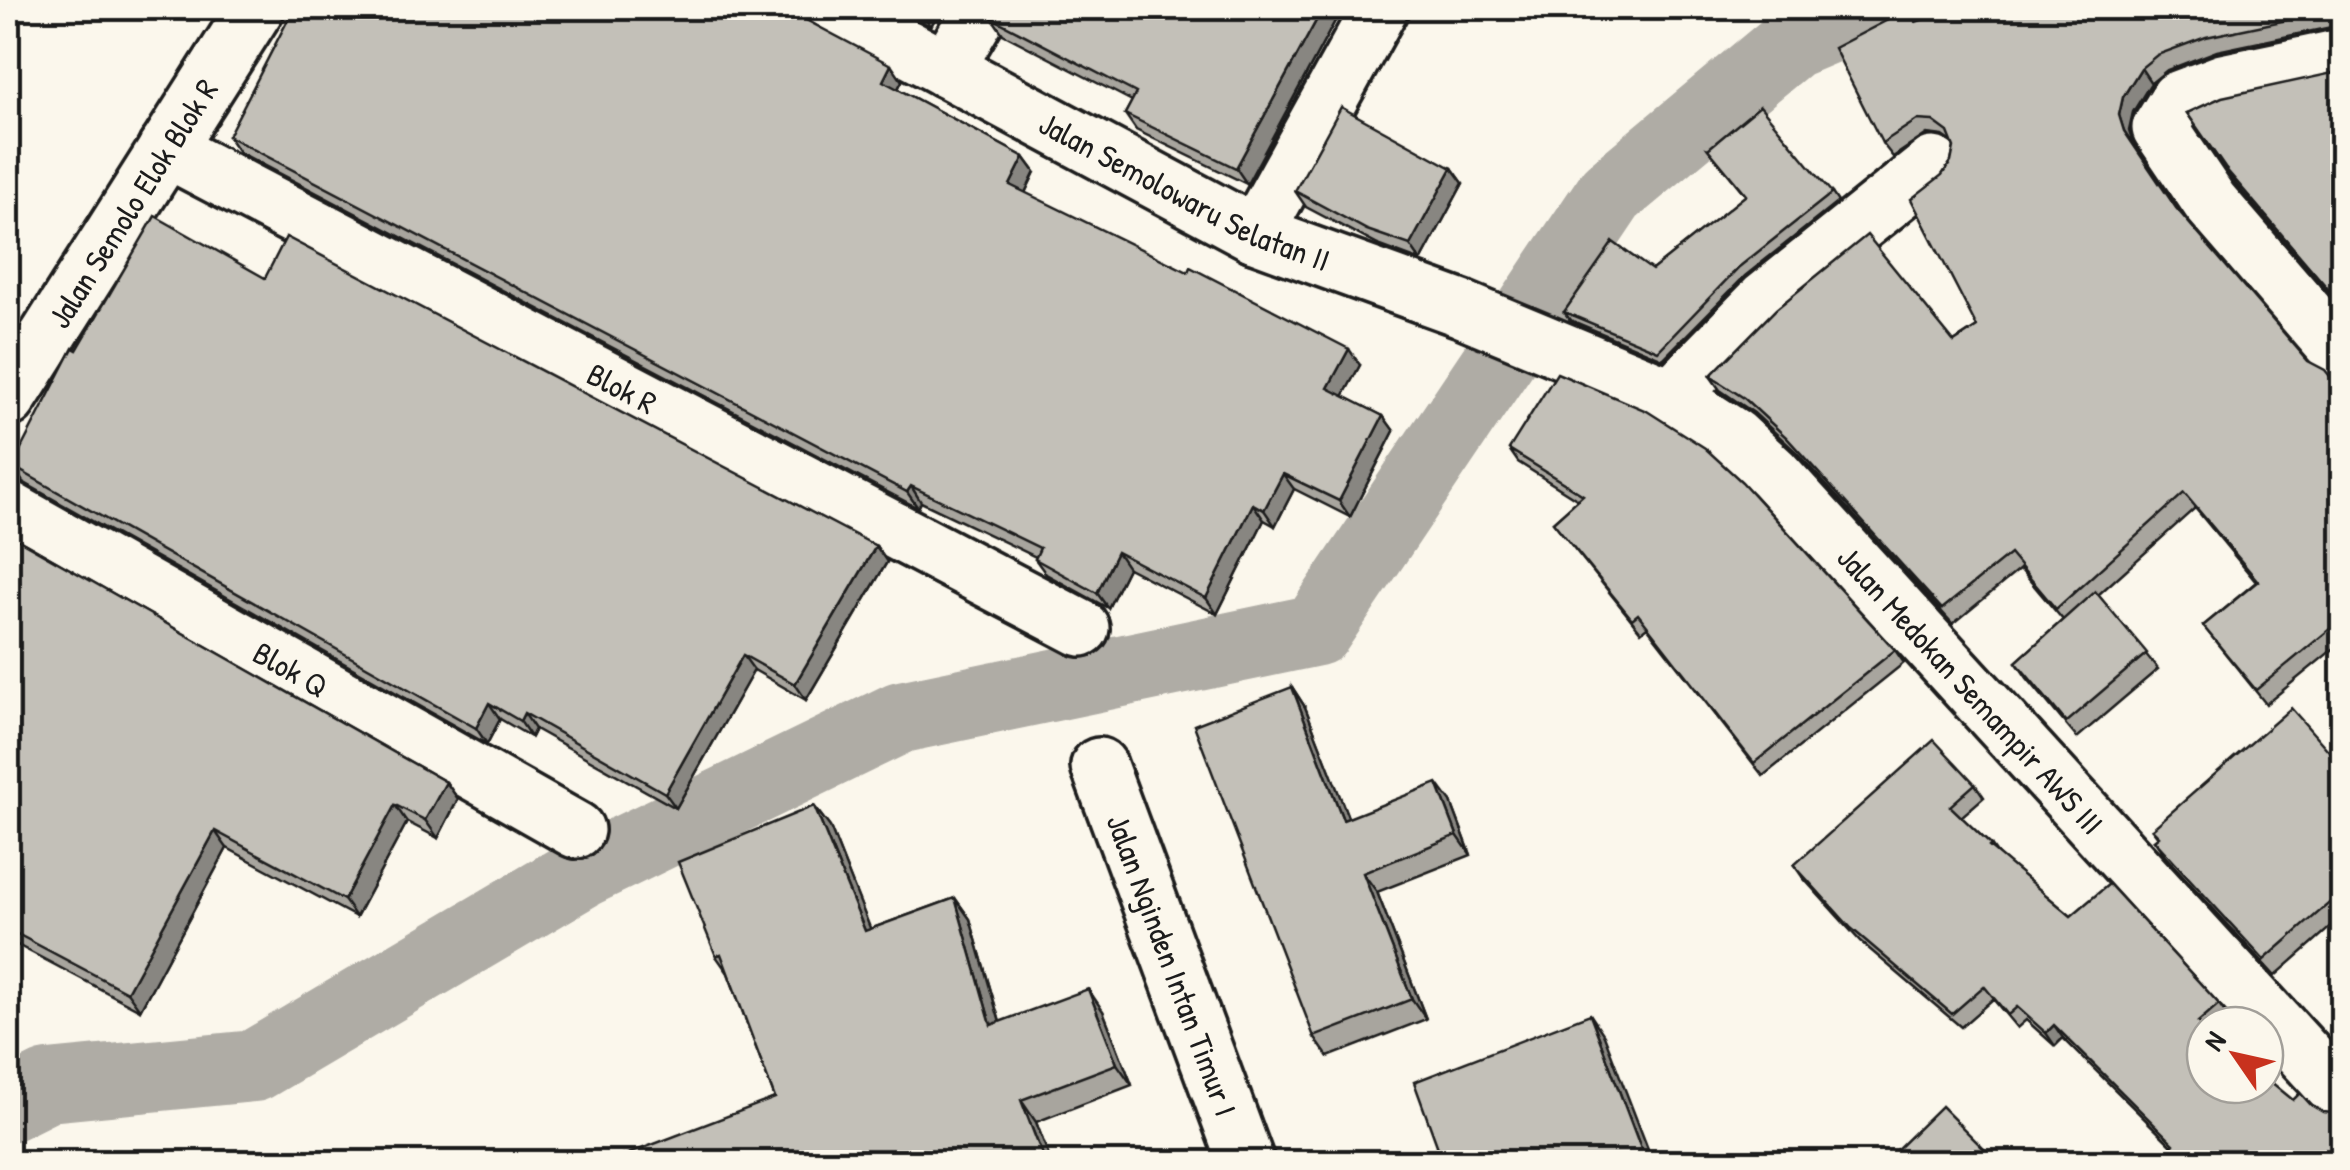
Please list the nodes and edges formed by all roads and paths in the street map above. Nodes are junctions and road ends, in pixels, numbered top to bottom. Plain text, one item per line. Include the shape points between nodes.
1 (256, 8) edge
2 (832, 8) edge
3 (982, 8) edge
4 (1380, 8) edge
5 (2342, 57) edge
6 (946, 69) junction
7 (166, 149) junction
8 (1934, 165) dead end
9 (1254, 234) junction
10 (1550, 345) joint
11 (2342, 355) edge
12 (1671, 396) junction
13 (8, 399) edge
14 (8, 508) edge
15 (1081, 628) dead end
16 (1099, 766) dead end
17 (576, 830) dead end
18 (2342, 1096) edge
19 (1246, 1162) edge

1 - 7 street, Jalan Semolo Elok Blok R
2 - 6 street, Jalan Semolowaru Selatan II
3 - 6 street
4 - 9 street
5 - 11 street via 2178,98 2160,128 2210,202
6 - 9 street, Jalan Semolowaru Selatan II
7 - 13 street, Jalan Semolo Elok Blok R
7 - 15 street, Blok R
8 - 12 street via 1765,300
9 - 10 street, Jalan Semolowaru Selatan II
10 - 12 street, Jalan Medokan Semampir AWS III
12 - 18 street, Jalan Medokan Semampir AWS III via 1773,473
14 - 17 street, Blok Q
16 - 19 street, Jalan Nginden Intan Timur I

